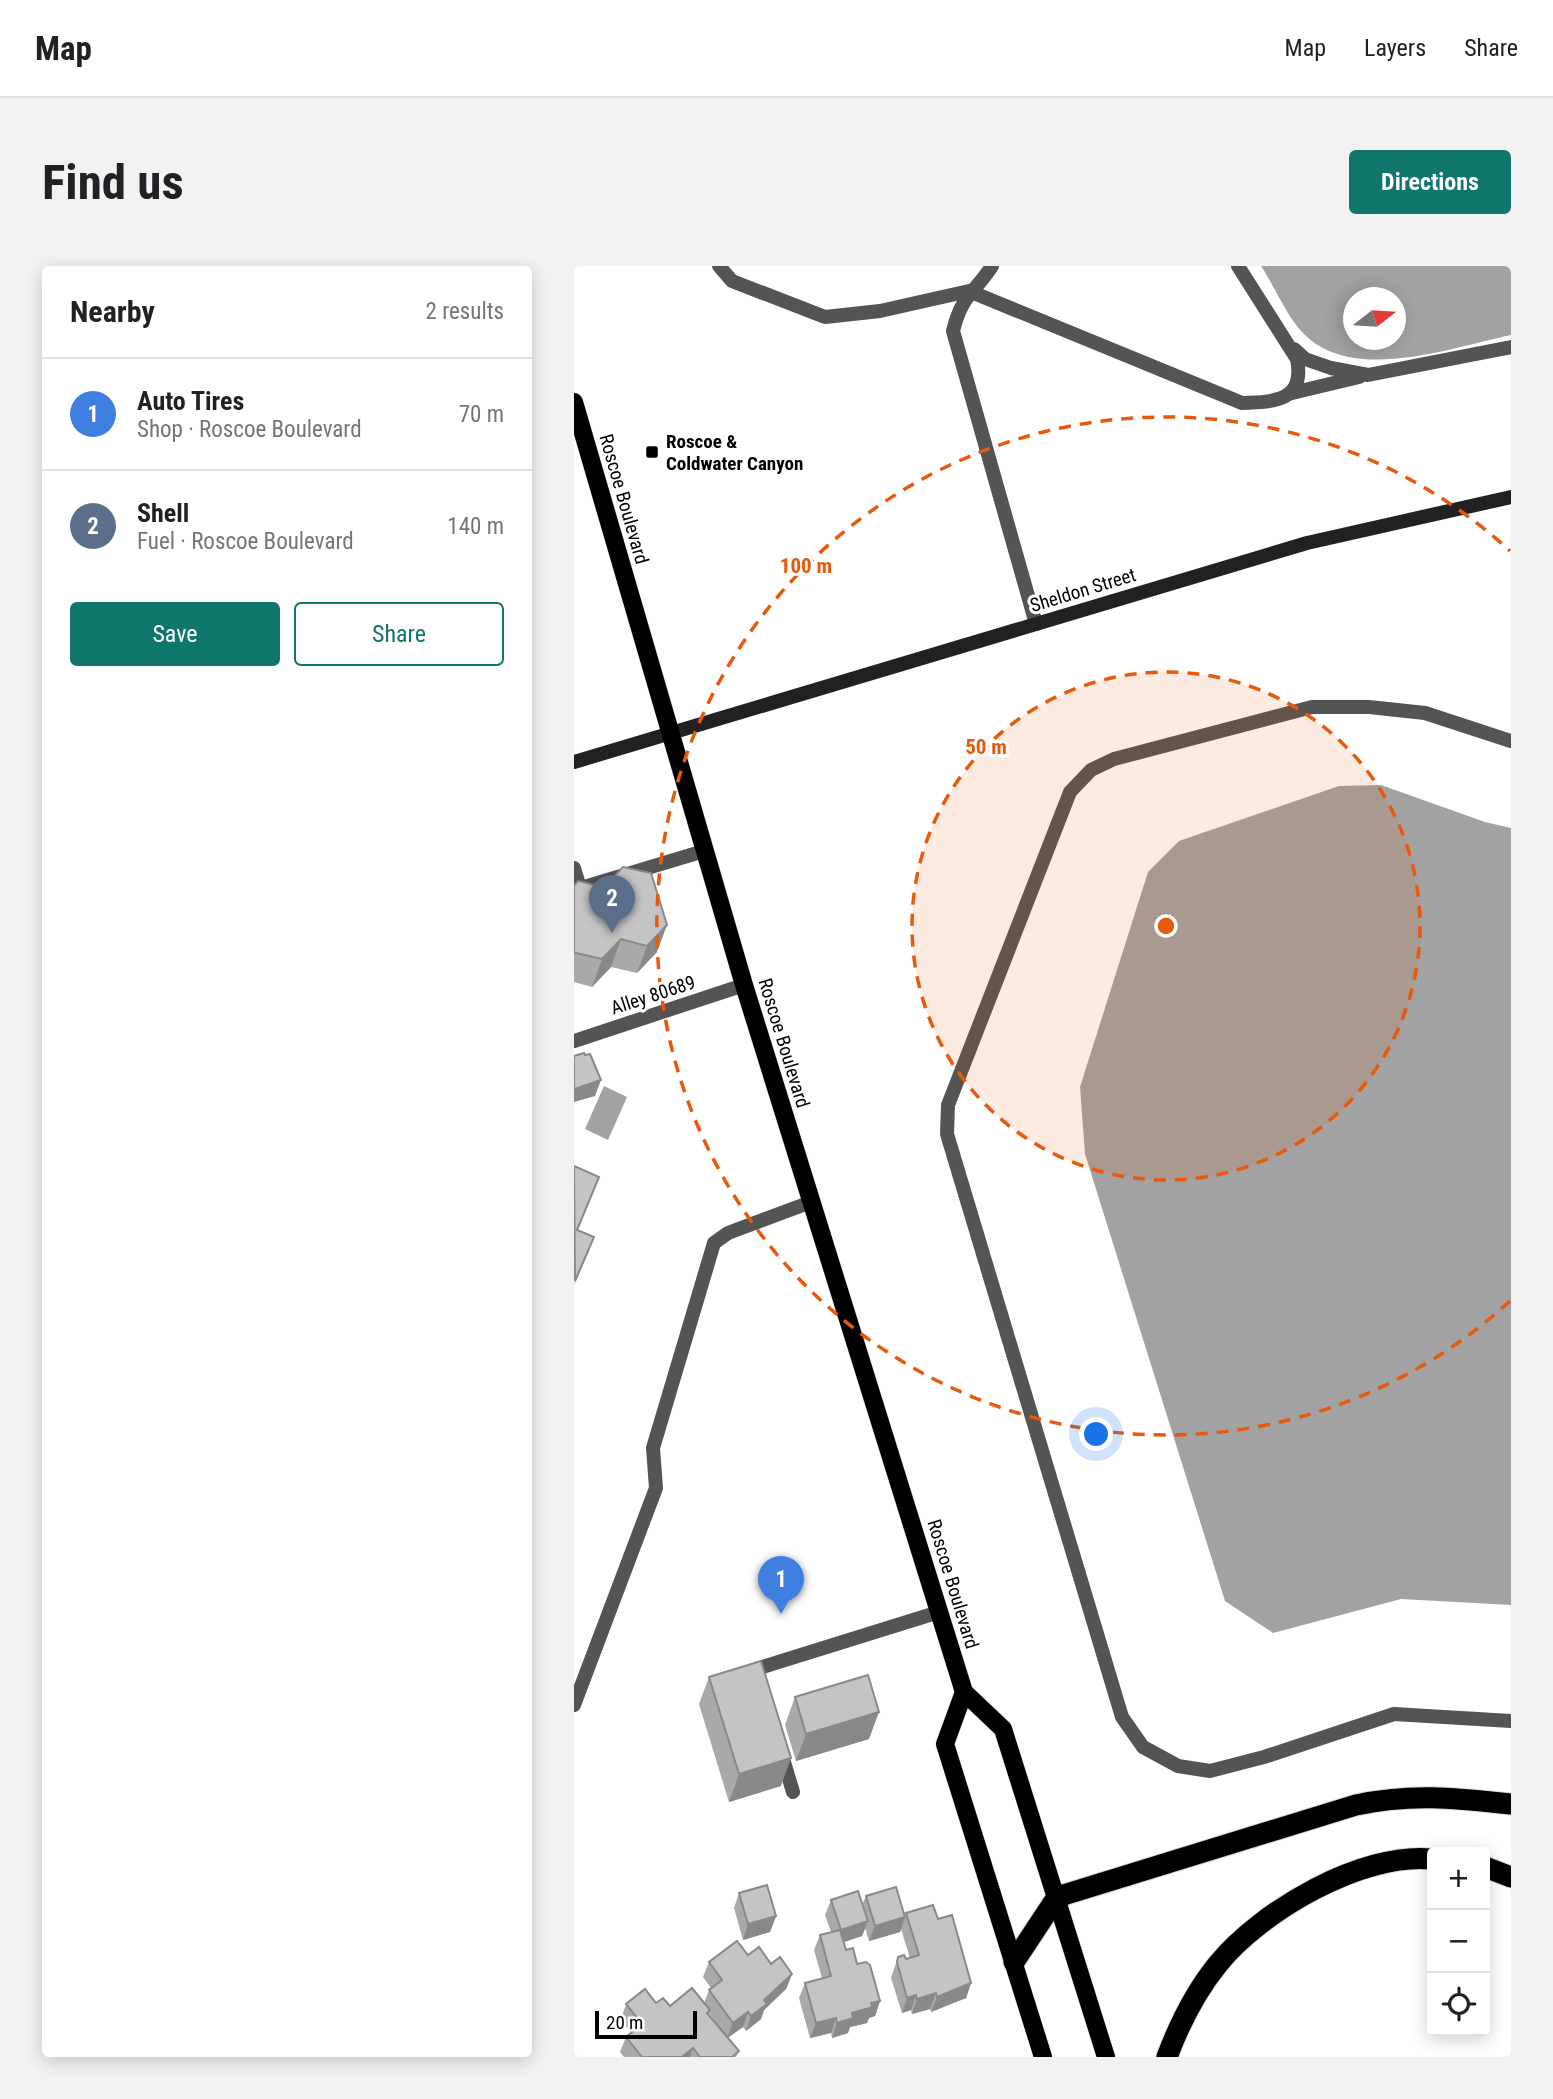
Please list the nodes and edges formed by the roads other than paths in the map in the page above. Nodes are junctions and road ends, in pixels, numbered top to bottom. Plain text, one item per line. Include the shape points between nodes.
1 (719, 266) edge
2 (992, 266) edge
3 (1238, 266) edge
4 (968, 291) junction
5 (1282, 338) junction
6 (1511, 346) edge
7 (1368, 375) junction
8 (1292, 393) junction
9 (574, 402) edge
10 (1511, 497) edge
11 (1037, 624) junction
12 (670, 733) junction
13 (1511, 741) edge
14 (574, 762) edge
15 (704, 851) junction
16 (574, 868) edge
17 (577, 889) edge
18 (744, 985) junction
19 (574, 1041) edge
20 (811, 1202) junction
21 (939, 1612) junction
22 (964, 1692) junction
23 (764, 1694) edge
24 (574, 1705) edge
25 (1511, 1721) edge
26 (778, 1743) edge
27 (793, 1793) dead end
28 (1511, 1804) edge
29 (1427, 1861) edge
30 (1490, 1869) edge
31 (1511, 1877) edge
32 (1057, 1898) junction
33 (1014, 1962) junction
34 (1043, 2057) edge
35 (1106, 2057) edge
36 (1167, 2057) edge

1 - 4 lane via 732,281 825,317 880,311
2 - 4 lane
3 - 5 lane
4 - 8 lane via 1242,403 1274,402
4 - 11 lane via 953,331
5 - 7 lane via 1305,359
5 - 8 lane via 1297,359 1300,375
6 - 7 lane
7 - 8 lane
9 - 12 main road, Roscoe Boulevard
10 - 11 main road, Sheldon Street via 1307,543
11 - 12 main road, Sheldon Street
12 - 14 main road, Sheldon Street
12 - 15 main road, Roscoe Boulevard
13 - 25 lane via 1425,713 1311,707 1114,759 1091,770 1070,792 948,1105 947,1134 1122,1717 1143,1747 1178,1766 1210,1771 1394,1714
15 - 17 lane
15 - 18 main road, Roscoe Boulevard
16 - 17 lane
18 - 19 lane, Alley 80689
18 - 20 main road, Roscoe Boulevard
20 - 21 main road, Roscoe Boulevard
20 - 24 lane via 728,1233 714,1243 653,1448 656,1488
21 - 22 main road, Roscoe Boulevard
21 - 23 lane via 756,1669
22 - 32 main road, Roscoe Boulevard via 1003,1729
22 - 33 main road via 945,1744
26 - 27 lane
28 - 32 highway via 1439,1796 1394,1797 1224,1844
29 - 36 highway via 1364,1868 1312,1889 1263,1921 1218,1964 1178,2026
30 - 31 highway
32 - 33 highway
32 - 35 main road, Roscoe Boulevard
33 - 34 main road

